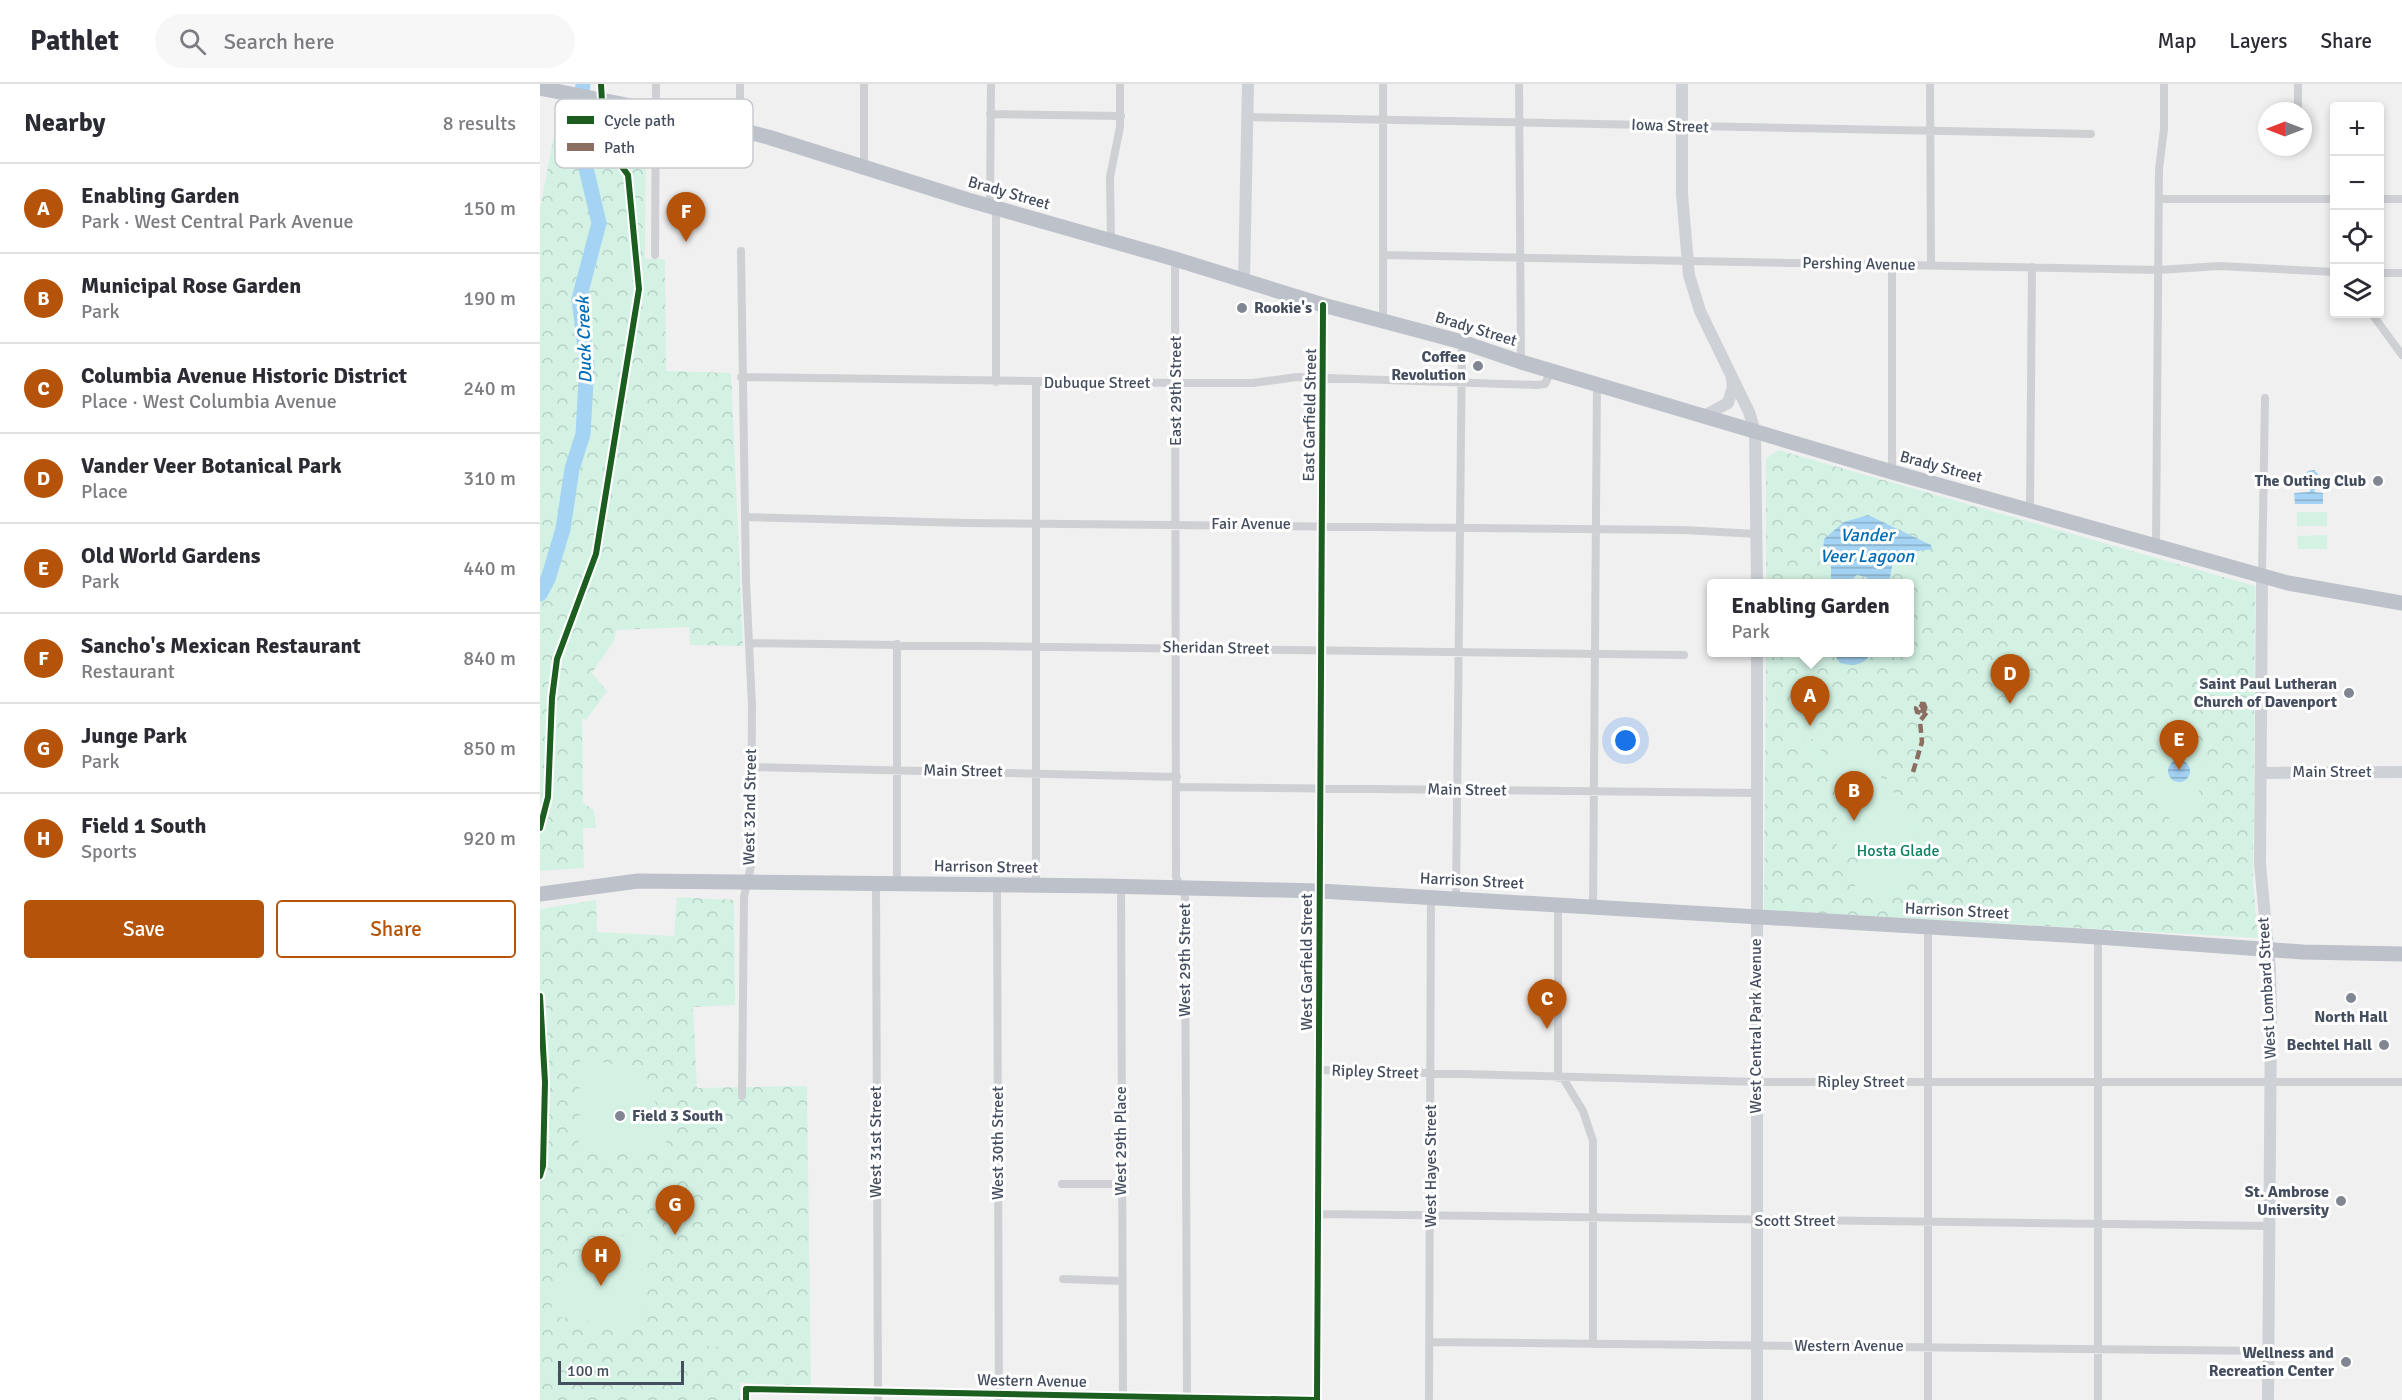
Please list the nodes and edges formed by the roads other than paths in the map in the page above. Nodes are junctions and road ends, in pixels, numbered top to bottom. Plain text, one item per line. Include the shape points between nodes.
1 (864, 84) edge
2 (991, 84) edge
3 (1120, 84) edge
4 (1248, 84) edge
5 (1383, 84) edge
6 (1519, 84) edge
7 (1682, 84) edge
8 (1930, 84) edge
9 (2164, 84) edge
10 (2298, 84) edge
11 (541, 88) edge
12 (595, 99) edge
13 (2298, 102) edge
14 (990, 114) junction
15 (1120, 116) junction
16 (1248, 117) junction
17 (1383, 120) junction
18 (1519, 121) junction
19 (1682, 127) junction
20 (1931, 132) junction
21 (753, 133) edge
22 (2091, 134) dead end
23 (864, 166) junction
24 (656, 168) edge
25 (2159, 199) junction
26 (2330, 199) edge
27 (2384, 199) edge
28 (2402, 199) edge
29 (993, 207) junction
30 (1111, 240) junction
31 (741, 250) dead end
32 (655, 255) dead end
33 (1383, 255) junction
34 (1520, 256) junction
35 (1175, 259) junction
36 (1686, 261) junction
37 (1892, 264) junction
38 (1931, 265) junction
39 (2032, 267) junction
40 (2159, 270) junction
41 (2330, 272) edge
42 (2384, 273) edge
43 (2402, 273) edge
44 (1244, 281) junction
45 (1323, 305) junction
46 (2375, 318) edge
47 (1383, 321) junction
48 (1462, 342) junction
49 (2402, 354) edge
50 (1521, 362) junction
51 (1551, 371) junction
52 (741, 377) junction
53 (1324, 378) junction
54 (1732, 378) junction
55 (996, 382) junction
56 (1036, 383) junction
57 (1175, 383) junction
58 (1462, 384) junction
59 (1597, 385) junction
60 (2265, 398) dead end
61 (1704, 416) junction
62 (1755, 432) junction
63 (1892, 472) junction
64 (2030, 509) junction
65 (745, 517) junction
66 (1036, 523) junction
67 (1177, 524) junction
68 (1323, 525) junction
69 (1461, 527) junction
70 (1595, 529) junction
71 (1757, 534) junction
72 (2156, 545) junction
73 (2262, 576) junction
74 (1757, 579) edge
75 (2402, 603) edge
76 (749, 643) junction
77 (897, 644) junction
78 (1036, 645) junction
79 (1177, 648) junction
80 (1322, 649) junction
81 (1459, 651) junction
82 (1595, 653) junction
83 (1684, 655) dead end
84 (1757, 657) edge
85 (750, 767) junction
86 (897, 770) junction
87 (1036, 772) junction
88 (2402, 772) edge
89 (2261, 773) junction
90 (1177, 782) junction
91 (1320, 788) junction
92 (1458, 790) junction
93 (1594, 791) junction
94 (1756, 793) junction
95 (747, 882) junction
96 (876, 884) junction
97 (897, 884) junction
98 (998, 886) junction
99 (1035, 886) junction
100 (1120, 886) junction
101 (1182, 888) junction
102 (1320, 891) junction
103 (540, 894) edge
104 (1431, 897) junction
105 (1456, 898) junction
106 (1558, 904) junction
107 (1593, 906) junction
108 (1755, 916) junction
109 (1928, 927) junction
110 (2098, 937) junction
111 (2268, 950) junction
112 (2402, 954) edge
113 (1320, 1070) junction
114 (1431, 1074) junction
115 (1560, 1078) junction
116 (1757, 1082) junction
117 (2098, 1082) junction
118 (2271, 1082) junction
119 (2402, 1082) edge
120 (1929, 1083) junction
121 (742, 1095) dead end
122 (1062, 1184) dead end
123 (1121, 1185) junction
124 (1319, 1214) junction
125 (1430, 1217) junction
126 (1594, 1219) junction
127 (1928, 1220) junction
128 (1757, 1221) junction
129 (2099, 1222) junction
130 (2271, 1226) junction
131 (1063, 1279) dead end
132 (1122, 1281) junction
133 (1430, 1342) junction
134 (1593, 1344) junction
135 (1757, 1346) junction
136 (1928, 1347) junction
137 (2099, 1349) junction
138 (2268, 1351) junction
139 (878, 1396) edge
140 (1123, 1396) junction
141 (999, 1397) edge
142 (1187, 1397) junction
143 (1247, 1399) edge
144 (746, 1400) edge
145 (1317, 1400) edge
146 (1429, 1400) edge
147 (1757, 1400) edge
148 (1928, 1400) edge
149 (2098, 1400) edge
150 (2268, 1400) edge

1 - 23 street
2 - 14 street
3 - 15 street
4 - 16 street
5 - 17 street
6 - 18 street
7 - 19 street
8 - 20 street
9 - 25 street
10 - 13 street
11 - 12 highway, Brady Street
14 - 15 street
14 - 29 street
15 - 30 street via 1110,177
16 - 17 street, Iowa Street
16 - 44 street
17 - 18 street, Iowa Street
17 - 33 street
18 - 19 street, Iowa Street
18 - 34 street
19 - 20 street, Iowa Street
19 - 36 street
20 - 22 street, Iowa Street
20 - 38 street
21 - 23 highway, Brady Street
23 - 29 highway, Brady Street
24 - 32 street
25 - 26 street
25 - 40 street
27 - 28 street
29 - 30 highway, Brady Street
29 - 55 street
30 - 35 highway, Brady Street
31 - 52 street, West 32nd Street
33 - 34 street, Pershing Avenue
33 - 47 street
34 - 36 street, Pershing Avenue
34 - 50 street
35 - 44 highway, Brady Street
35 - 57 street, East 29th Street
36 - 37 street, Pershing Avenue
36 - 54 street via 1700,311
37 - 38 street, Pershing Avenue
37 - 63 street
38 - 39 street, Pershing Avenue
39 - 40 street, Pershing Avenue
39 - 64 street
40 - 41 street, Pershing Avenue via 2219,266
40 - 72 street
42 - 43 street
44 - 45 highway, Brady Street
45 - 47 highway, Brady Street
45 - 53 street, East Garfield Street
46 - 49 street
47 - 48 highway, Brady Street
48 - 50 highway, Brady Street
48 - 58 street
50 - 51 highway, Brady Street
51 - 58 street, Dubuque Street via 1549,380 1541,385
51 - 59 highway, Brady Street
52 - 55 street, Dubuque Street
52 - 65 street, West 32nd Street
53 - 57 street, Dubuque Street
53 - 58 street, Dubuque Street
53 - 68 street, East Garfield Street
54 - 61 street via 1728,403
54 - 62 street
55 - 56 street, Dubuque Street
56 - 57 street, Dubuque Street
56 - 66 street
57 - 67 street, East 29th Street
58 - 69 street
59 - 61 highway, Brady Street
59 - 70 street
60 - 73 street
61 - 62 highway, Brady Street
62 - 63 highway, Brady Street
62 - 71 street
63 - 64 highway, Brady Street
64 - 72 highway, Brady Street
65 - 66 street, Fair Avenue
65 - 76 street, West 32nd Street
66 - 67 street, Fair Avenue
66 - 78 street
67 - 68 street, Fair Avenue
67 - 79 street, West 29th Street
68 - 69 street, Fair Avenue
68 - 80 street, West Garfield Street
69 - 70 street, Fair Avenue
69 - 81 street
70 - 71 street, Fair Avenue
70 - 82 street
71 - 74 street
72 - 73 highway, Brady Street
73 - 75 highway, Brady Street
73 - 89 street, West Lombard Street
76 - 77 street, Sheridan Street
76 - 85 street, West 32nd Street
77 - 78 street, Sheridan Street
77 - 86 street
78 - 79 street, Sheridan Street
78 - 87 street
79 - 80 street, Sheridan Street
79 - 90 street, West 29th Street
80 - 81 street, Sheridan Street
80 - 91 street, West Garfield Street
81 - 82 street, Sheridan Street
81 - 92 street
82 - 83 street, Sheridan Street
82 - 93 street
84 - 94 street, West Central Park Avenue
85 - 86 street, Main Street
85 - 95 street, West 32nd Street via 751,866
86 - 87 street, Main Street
86 - 97 street
87 - 90 street, Main Street
87 - 99 street
88 - 89 street, Main Street
89 - 111 street, West Lombard Street via 2260,864
90 - 91 street, Main Street
90 - 101 street, West 29th Street via 1176,877
91 - 92 street, Main Street
91 - 102 street, West Garfield Street
92 - 93 street, Main Street
92 - 105 street
93 - 94 street, Main Street
93 - 107 street
94 - 108 street, West Central Park Avenue
95 - 96 highway, Harrison Street
95 - 103 highway, Harrison Street via 638,881
95 - 121 street, West 32nd Street
96 - 97 highway, Harrison Street
96 - 139 street, West 31st Street
97 - 98 highway, Harrison Street
98 - 99 highway, Harrison Street
98 - 141 street, West 30th Street
99 - 100 highway, Harrison Street
100 - 101 highway, Harrison Street
100 - 123 street, West 29th Place
101 - 102 highway, Harrison Street
101 - 142 street, West 29th Street
102 - 104 highway, Harrison Street
102 - 113 street, West Garfield Street
104 - 105 highway, Harrison Street
104 - 114 street, West Hayes Street
105 - 106 highway, Harrison Street
106 - 107 highway, Harrison Street
106 - 115 street
107 - 108 highway, Harrison Street
108 - 109 highway, Harrison Street
108 - 116 street, West Central Park Avenue
109 - 110 highway, Harrison Street
109 - 120 street
110 - 111 highway, Harrison Street
110 - 117 street
111 - 112 highway, Harrison Street
111 - 118 street, West Lombard Street
113 - 114 street, Ripley Street
113 - 124 street, West Garfield Street
114 - 115 street, Ripley Street
114 - 125 street, West Hayes Street
115 - 116 street, Ripley Street
115 - 126 street via 1583,1111 1593,1140
116 - 120 street, Ripley Street
116 - 128 street, West Central Park Avenue
117 - 118 street, Ripley Street
117 - 120 street, Ripley Street
117 - 129 street
118 - 119 street, Ripley Street
118 - 130 street, West Lombard Street
120 - 127 street
122 - 123 street
123 - 132 street, West 29th Place
124 - 125 street, Scott Street
124 - 145 street, West Garfield Street
125 - 126 street, Scott Street
125 - 133 street, West Hayes Street
126 - 128 street, Scott Street
126 - 134 street
127 - 128 street, Scott Street
127 - 129 street, Scott Street
127 - 136 street
128 - 135 street, West Central Park Avenue
129 - 130 street, Scott Street
129 - 137 street
130 - 138 street, West Lombard Street
131 - 132 street
132 - 140 street, West 29th Place
133 - 134 street, Western Avenue
133 - 146 street, West Hayes Street
134 - 135 street, Western Avenue
135 - 136 street, Western Avenue
135 - 147 street, West Central Park Avenue
136 - 137 street, Western Avenue
136 - 148 street
137 - 138 street, Western Avenue
137 - 149 street
138 - 150 street, West Lombard Street
139 - 141 street, Western Avenue
139 - 144 street, Western Avenue via 746,1389
140 - 141 street, Western Avenue
140 - 142 street, Western Avenue
142 - 143 street, Western Avenue
143 - 145 street, Western Avenue

